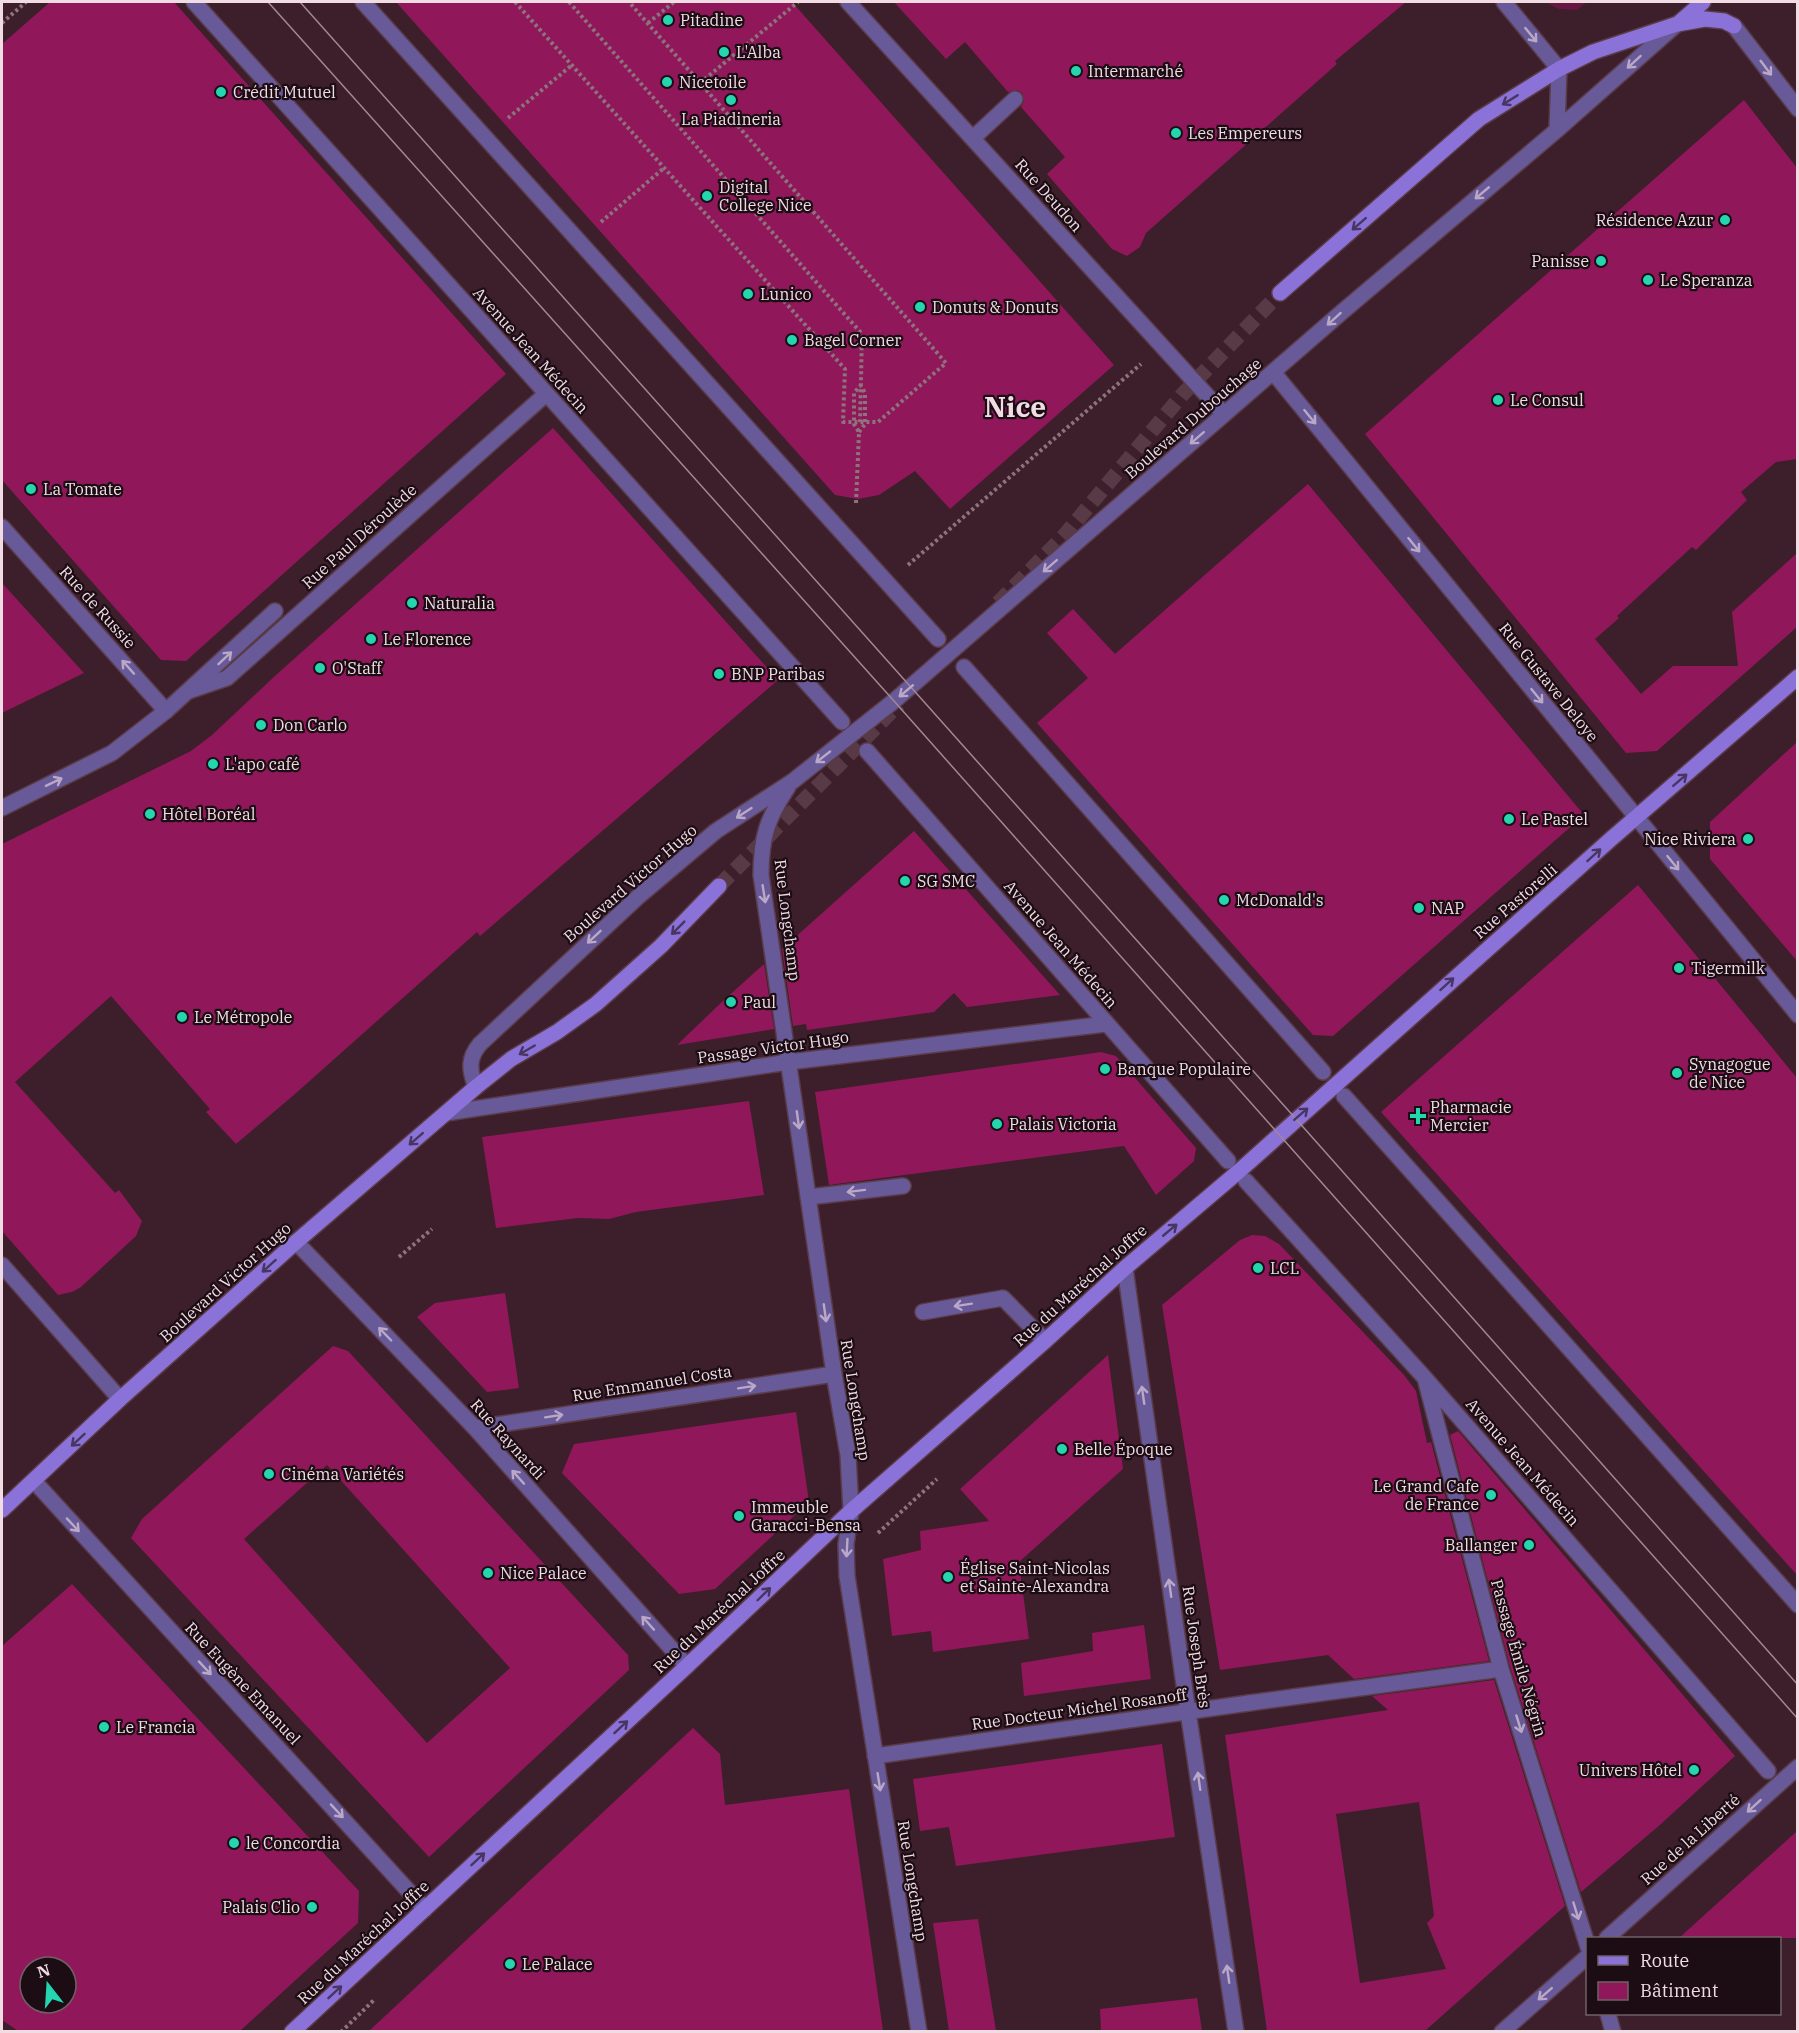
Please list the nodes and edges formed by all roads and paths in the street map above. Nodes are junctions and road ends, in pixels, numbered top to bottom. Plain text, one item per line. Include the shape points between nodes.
1 (26, 2) edge
2 (194, 2) edge
3 (363, 2) edge
4 (515, 2) edge
5 (569, 2) edge
6 (629, 2) edge
7 (674, 2) edge
8 (798, 2) edge
9 (848, 2) edge
10 (1504, 2) edge
11 (1703, 2) edge
12 (2, 23) edge
13 (648, 23) junction
14 (1677, 24) junction
15 (1734, 26) joint
16 (572, 65) junction
17 (1559, 69) junction
18 (700, 83) junction
19 (1015, 99) dead end
20 (1797, 109) edge
21 (1557, 130) junction
22 (484, 138) junction
23 (973, 138) junction
24 (664, 168) junction
25 (578, 242) junction
26 (1280, 292) tunnel mouth
27 (1162, 345) junction
28 (1273, 372) junction
29 (860, 386) junction
30 (546, 394) junction
31 (1224, 414) junction
32 (860, 422) junction
33 (859, 432) junction
34 (857, 499) dead end
35 (2, 527) edge
36 (887, 583) junction
37 (275, 611) dead end
38 (938, 639) dead end
39 (964, 668) dead end
40 (1797, 677) edge
41 (189, 691) junction
42 (166, 711) junction
43 (842, 722) dead end
44 (853, 734) joint
45 (867, 751) dead end
46 (793, 781) junction
47 (2, 808) edge
48 (1636, 818) junction
49 (719, 886) tunnel mouth
50 (1797, 1015) edge
51 (1106, 1024) junction
52 (789, 1062) junction
53 (1323, 1072) dead end
54 (476, 1087) junction
55 (1344, 1096) dead end
56 (446, 1113) junction
57 (1258, 1153) joint
58 (1227, 1161) dead end
59 (1246, 1181) dead end
60 (903, 1186) dead end
61 (809, 1197) junction
62 (432, 1228) dead end
63 (296, 1242) junction
64 (399, 1257) dead end
65 (2, 1265) edge
66 (1125, 1268) junction
67 (923, 1312) dead end
68 (1044, 1341) junction
69 (834, 1374) junction
70 (1424, 1377) junction
71 (120, 1399) junction
72 (475, 1428) junction
73 (34, 1481) junction
74 (2, 1510) edge
75 (851, 1510) junction
76 (1797, 1605) edge
77 (687, 1666) junction
78 (1501, 1668) junction
79 (1189, 1712) junction
80 (875, 1756) junction
81 (1797, 1767) edge
82 (1768, 1771) dead end
83 (425, 1909) junction
84 (1608, 1937) edge
85 (1586, 1944) edge
86 (1586, 1957) edge
87 (1609, 2015) edge
88 (292, 2031) edge
89 (919, 2031) edge
90 (1236, 2031) edge
91 (1502, 2031) edge
92 (1613, 2031) edge

1 - 12 path
2 - 30 street, Avenue Jean Médecin
3 - 22 street
4 - 16 path, bridge
5 - 29 path via 862,334
6 - 13 path, bridge
7 - 13 path
8 - 18 path
9 - 23 street, Rue Deudon
10 -> 17 street
11 - 14 main road, Boulevard Dubouchage
13 - 18 path, bridge
14 - 15 main road, Boulevard Dubouchage via 1705,19
14 - 17 main road, Boulevard Dubouchage via 1593,52
14 -> 21 street, Boulevard Dubouchage
15 -> 20 street
16 - 22 path
16 - 24 path, bridge
17 - 21 street
17 -> 26 main road, Boulevard Dubouchage via 1479,119
18 - 32 path, bridge via 946,363 878,422
19 - 23 street
21 -> 28 street, Boulevard Dubouchage
22 - 25 street
23 - 27 street, Rue Deudon
24 - 25 path
24 - 32 path, bridge via 845,369 843,422
25 - 36 street
27 - 31 street, Rue Deudon
27 - 36 path
28 - 31 street, Boulevard Dubouchage
28 -> 48 street, Rue Gustave Deloye
29 - 32 path
29 - 33 path via 865,393 865,424
29 - 33 path via 854,393 854,424
30 - 41 street, Rue Paul Déroulède via 227,678
30 - 43 street, Avenue Jean Médecin
31 -> 44 street, Boulevard Dubouchage
33 - 34 path
42 -> 35 street, Rue de Russie
36 - 38 street
41 -> 37 street, Rue Paul Déroulède
39 - 53 street
48 -> 40 main road, Rue Pastorelli
41 - 42 street, Rue Paul Déroulède
47 -> 42 street, Rue Paul Déroulède via 112,753
44 -> 46 street, Boulevard Victor Hugo
45 - 51 street, Avenue Jean Médecin
46 -> 52 street, Rue Longchamp via 772,815 761,853
46 -> 54 street, Boulevard Victor Hugo via 716,831 647,889 480,1044 470,1061
48 -> 50 street, Rue Gustave Deloye
57 -> 48 main road, Rue Pastorelli
49 -> 54 main road, Boulevard Victor Hugo via 661,946 596,1004 511,1059
51 - 52 street, Passage Victor Hugo
51 - 58 street, Avenue Jean Médecin
52 - 56 street, Passage Victor Hugo
52 -> 61 street, Rue Longchamp
54 - 56 main road, Boulevard Victor Hugo
55 - 76 street
56 -> 63 main road, Boulevard Victor Hugo
66 -> 57 main road, Rue du Maréchal Joffre
59 - 70 street, Avenue Jean Médecin
60 -> 61 street
61 -> 69 street, Rue Longchamp
62 - 64 path
63 -> 71 main road, Boulevard Victor Hugo
72 -> 63 street, Rue Raynardi
65 - 71 street
66 - 68 main road, Rue du Maréchal Joffre
79 -> 66 street, Rue Joseph Brès
68 -> 67 street via 1003,1298
68 - 75 main road, Rue du Maréchal Joffre
72 -> 69 street, Rue Emmanuel Costa
69 - 75 street, Rue Longchamp via 848,1455
70 - 78 street, Passage Émile Négrin
70 - 82 street, Avenue Jean Médecin
71 -> 73 main road, Boulevard Victor Hugo
77 -> 72 street, Rue Raynardi
73 - 74 main road, Boulevard Victor Hugo
73 -> 83 street, Rue Eugène Emanuel
77 -> 75 main road, Rue du Maréchal Joffre
75 -> 80 street, Rue Longchamp via 847,1576
83 -> 77 main road, Rue du Maréchal Joffre
78 - 79 street, Rue Docteur Michel Rosanoff
78 -> 85 street, Passage Émile Négrin
79 - 80 street, Rue Docteur Michel Rosanoff
90 -> 79 street, Rue Joseph Brès
80 -> 89 street, Rue Longchamp
81 -> 84 street, Rue de la Liberté
88 -> 83 main road, Rue du Maréchal Joffre
86 -> 91 street
87 - 92 street

